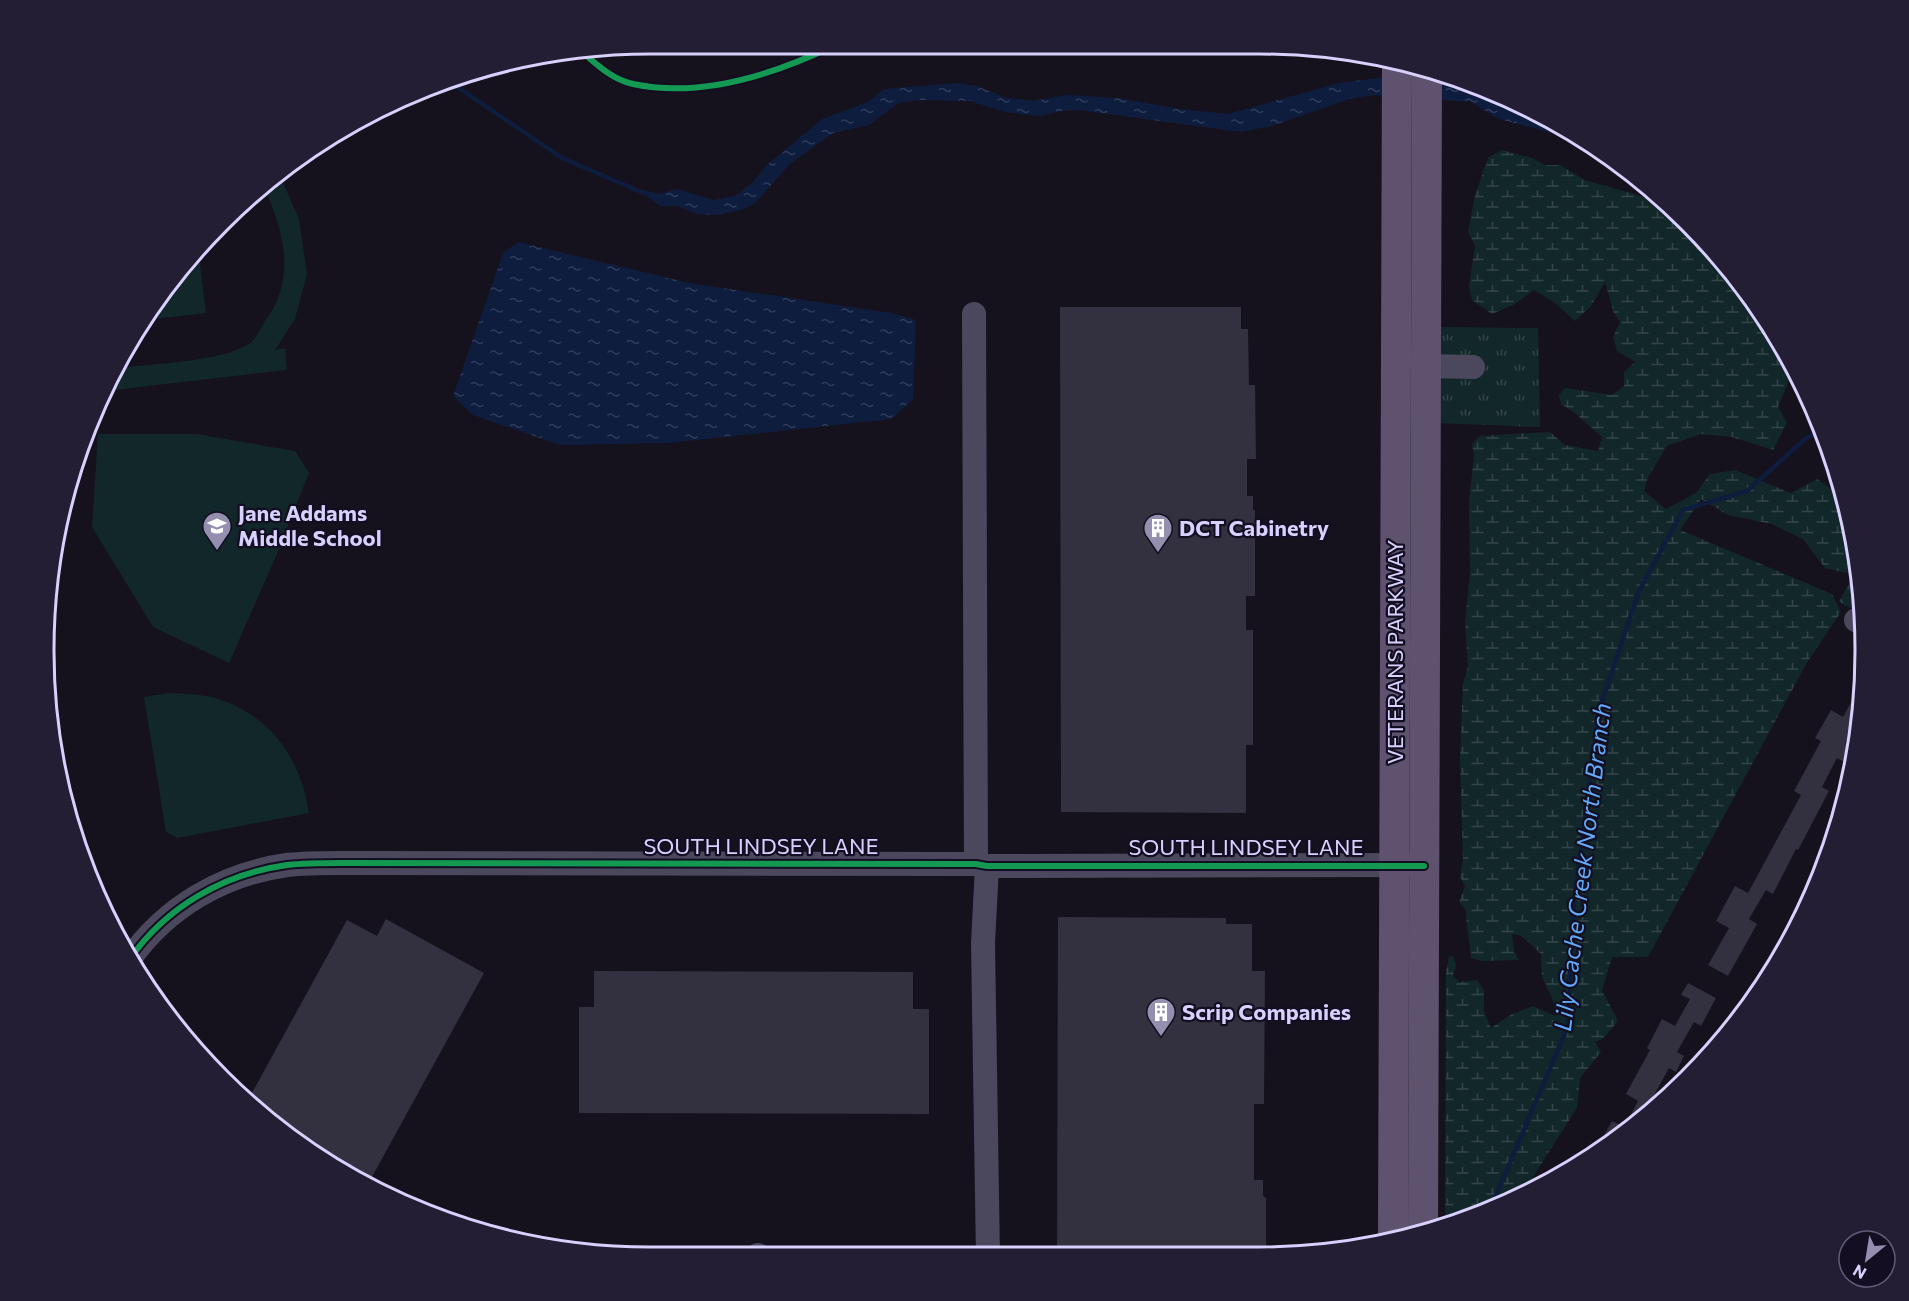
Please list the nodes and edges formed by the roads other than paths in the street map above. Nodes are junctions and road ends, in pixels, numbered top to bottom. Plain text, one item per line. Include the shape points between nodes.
1 (1397, 70) edge
2 (1427, 78) edge
3 (974, 314) dead end
4 (1425, 366) junction
5 (1473, 367) dead end
6 (981, 865) junction
7 (1394, 865) junction
8 (1424, 866) junction
9 (136, 952) edge
10 (1423, 1224) edge
11 (1393, 1232) edge
12 (988, 1247) edge

1 - 7 main road, VETERANS PARKWAY
2 - 4 main road, VETERANS PARKWAY
3 - 6 street
4 - 5 street
4 - 8 main road, VETERANS PARKWAY
6 - 7 street, SOUTH LINDSEY LANE
6 - 9 street, SOUTH LINDSEY LANE via 288,865 228,881 180,906
6 - 12 street
7 - 8 street, SOUTH LINDSEY LANE
7 - 11 main road, VETERANS PARKWAY
8 - 10 main road, VETERANS PARKWAY

